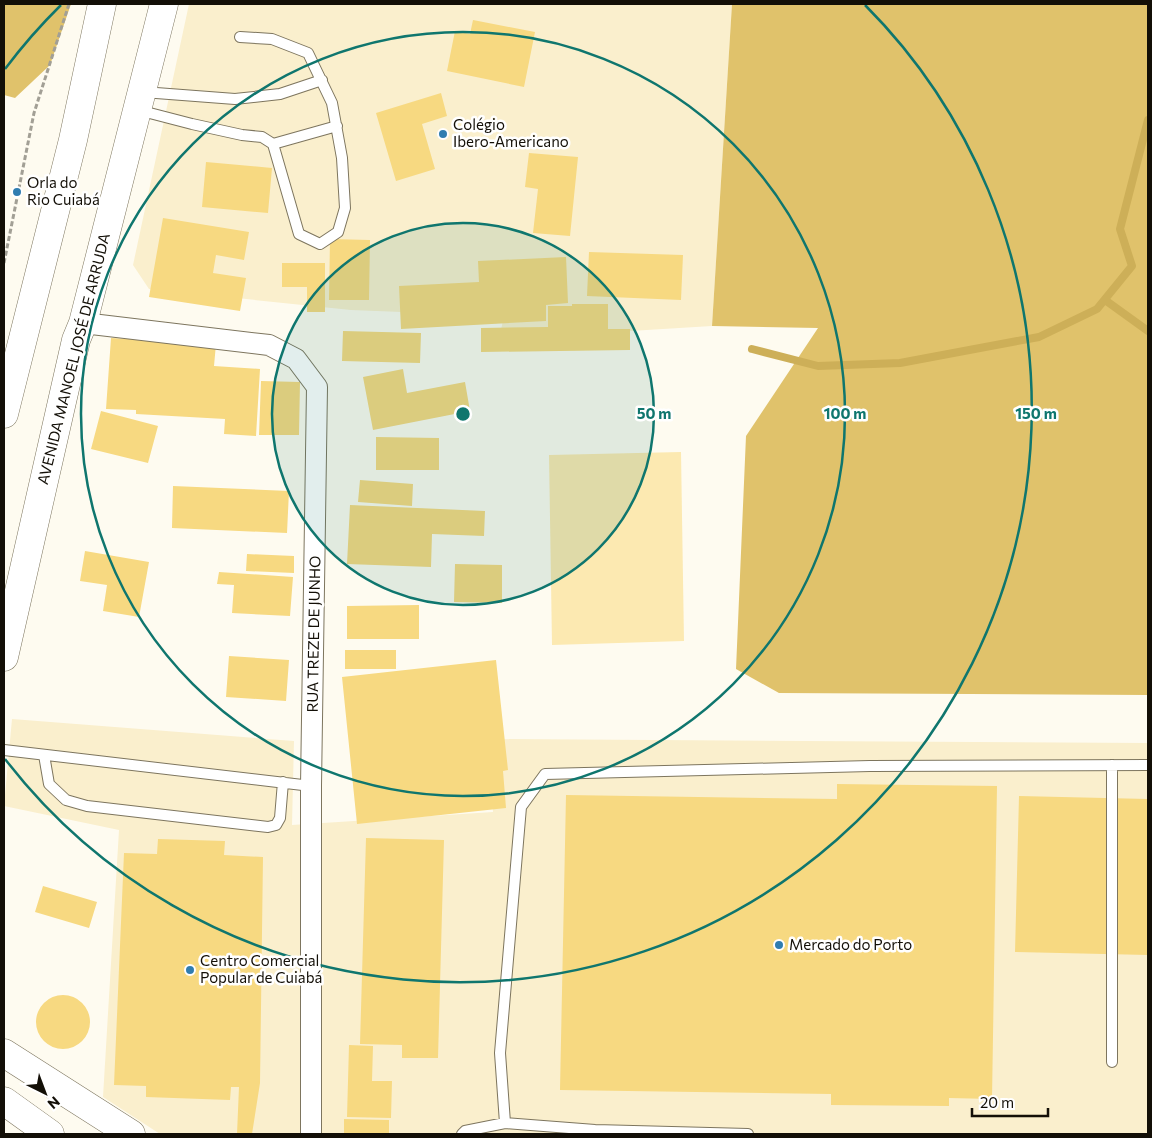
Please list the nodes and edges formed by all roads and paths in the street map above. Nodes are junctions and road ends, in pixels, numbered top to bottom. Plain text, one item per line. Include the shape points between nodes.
1 (69, 4) edge
2 (102, 4) edge
3 (164, 4) edge
4 (240, 37) dead end
5 (322, 80) junction
6 (139, 100) junction
7 (337, 126) junction
8 (273, 144) junction
9 (4, 263) edge
10 (83, 323) junction
11 (4, 414) edge
12 (4, 657) edge
13 (4, 750) edge
14 (44, 755) junction
15 (1112, 765) junction
16 (1148, 765) edge
17 (284, 782) junction
18 (311, 786) junction
19 (4, 1054) edge
20 (1112, 1062) dead end
21 (4, 1101) edge
22 (505, 1123) junction
23 (50, 1134) edge
24 (132, 1134) edge
25 (311, 1134) edge
26 (462, 1134) edge
27 (748, 1134) edge

1 - 9 path via 34,113
2 - 11 main road via 73,140
3 - 6 main road, AVENIDA MANOEL JOSÉ DE ARRUDA
4 - 5 lane via 272,40 308,53
5 - 6 lane via 280,94 235,99
5 - 7 lane via 332,102
6 - 8 lane via 192,124 262,137
6 - 10 main road, AVENIDA MANOEL JOSÉ DE ARRUDA
7 - 8 lane
7 - 8 lane via 345,208 338,232 320,244 300,234
10 - 12 main road, AVENIDA MANOEL JOSÉ DE ARRUDA via 76,340
10 - 18 street, RUA TREZE DE JUNHO via 269,345 296,360 317,387
13 - 14 lane
14 - 17 lane
14 - 17 lane via 50,784 66,800 87,806 268,826 276,825 280,818
15 - 16 lane
15 - 20 lane
15 - 22 lane via 860,766 545,774 521,807 500,1053
17 - 18 lane
18 - 25 street, RUA TREZE DE JUNHO
19 - 24 main road
21 - 23 main road
22 - 26 lane
22 - 27 lane via 595,1130

